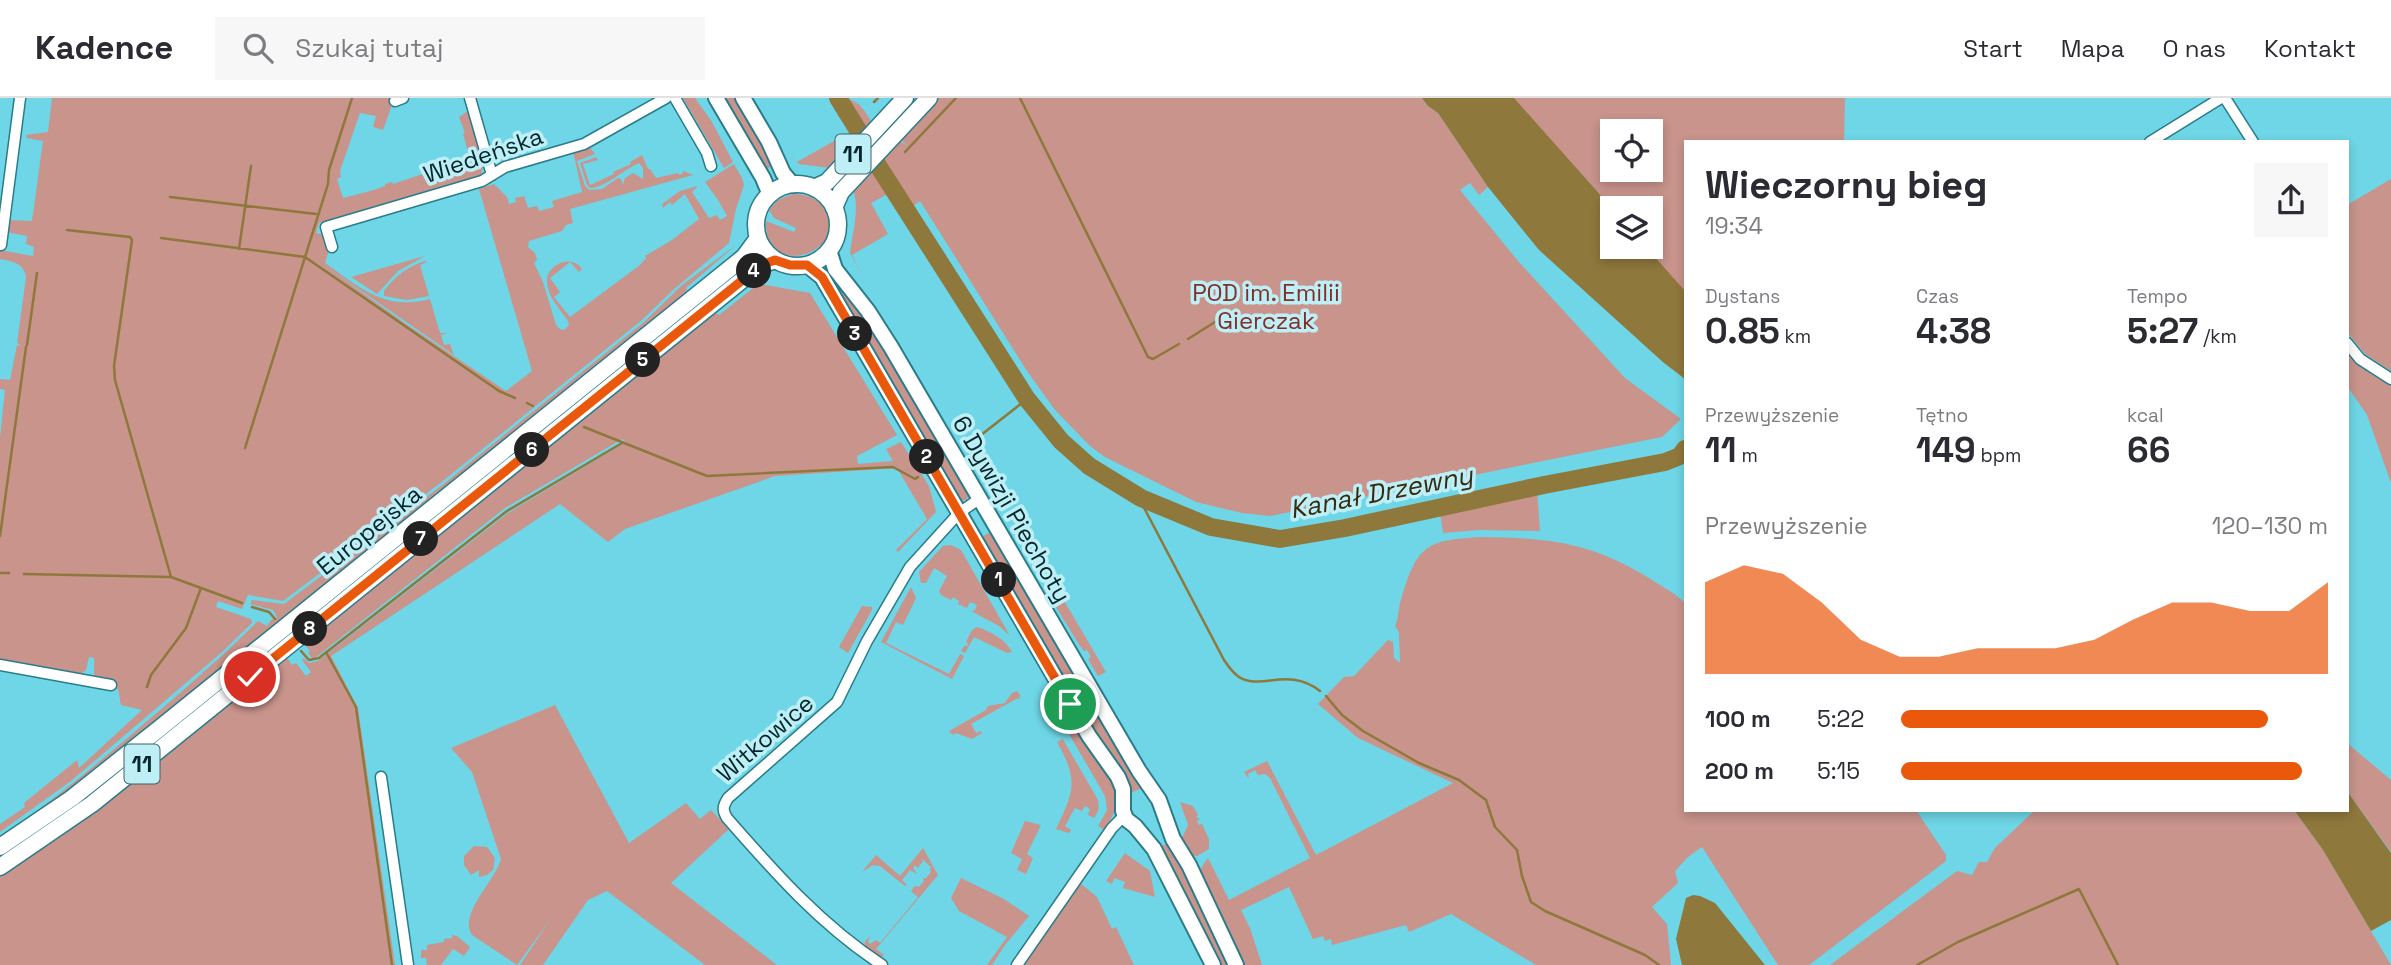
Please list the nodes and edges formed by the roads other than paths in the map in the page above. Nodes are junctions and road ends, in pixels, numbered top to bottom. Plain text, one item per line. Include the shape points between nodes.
1 (20, 98) edge
2 (470, 98) edge
3 (666, 98) edge
4 (675, 98) edge
5 (716, 98) edge
6 (743, 98) edge
7 (905, 98) edge
8 (929, 98) edge
9 (2223, 98) edge
10 (2153, 140) edge
11 (2252, 140) edge
12 (8, 163) edge
13 (711, 166) dead end
14 (492, 175) junction
15 (793, 185) junction
16 (814, 188) junction
17 (769, 195) junction
18 (834, 208) junction
19 (758, 238) junction
20 (1, 246) edge
21 (332, 247) dead end
22 (829, 250) junction
23 (775, 260) junction
24 (807, 265) junction
25 (2349, 346) edge
26 (2391, 379) edge
27 (979, 499) junction
28 (960, 513) junction
29 (0, 665) edge
30 (111, 685) dead end
31 (381, 777) dead end
32 (1153, 793) junction
33 (1161, 810) junction
34 (1128, 815) junction
35 (0, 847) edge
36 (0, 867) edge
37 (408, 965) edge
38 (882, 965) edge
39 (1017, 965) edge
40 (1213, 965) edge
41 (1236, 965) edge

1 - 12 street
2 - 14 street
3 - 14 street, Wiedeńska via 584,144
4 - 13 street
5 - 17 street
6 - 15 street
7 - 16 main road, 11 via 831,177
8 - 18 main road, 11 via 841,192
9 - 10 street
9 - 11 street
12 - 20 street
14 - 21 street, Wiedeńska via 326,227
15 - 16 main road, 11
15 - 17 main road
16 - 18 main road, 11
17 - 19 main road via 757,215
18 - 22 main road, 11 via 837,228
19 - 23 main road
19 - 35 main road, Europejska / 11 via 742,259 160,728 72,798
22 - 24 main road
22 - 27 street, 6 Dywizji Piechoty via 832,264 881,331
23 - 24 main road
23 - 36 main road, Europejska / 11 via 750,274 107,792
24 - 28 street, 6 Dywizji Piechoty via 822,277
25 - 26 street
27 - 28 street
27 - 32 street, 6 Dywizji Piechoty
28 - 34 street, 6 Dywizji Piechoty via 1089,736 1118,777
28 - 38 street, Witkowice via 910,567 837,702 723,804 723,811 764,860 827,925
29 - 30 street
31 - 37 street
32 - 33 street, 6 Dywizji Piechoty
32 - 34 street via 1137,793
33 - 34 street via 1153,823 1145,826
33 - 41 street, 6 Dywizji Piechoty
34 - 39 street via 1107,835
34 - 40 street, 6 Dywizji Piechoty via 1154,849

